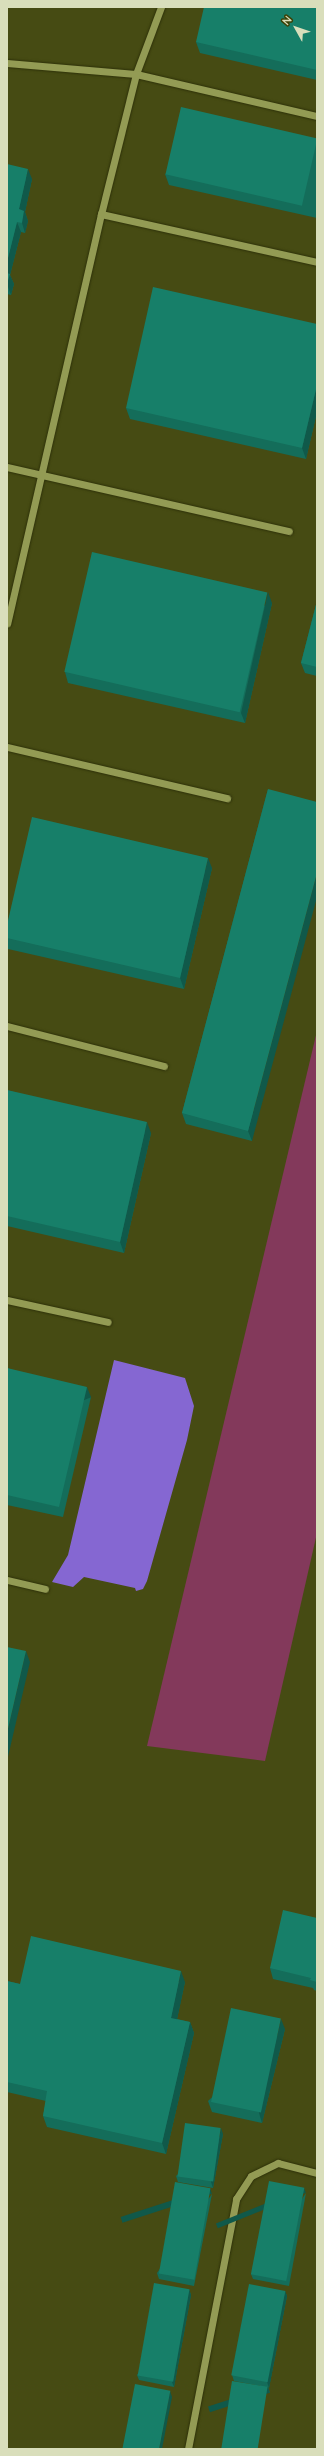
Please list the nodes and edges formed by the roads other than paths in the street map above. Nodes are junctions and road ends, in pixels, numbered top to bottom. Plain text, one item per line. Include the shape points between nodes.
1 (161, 7) edge
2 (7, 63) edge
3 (136, 74) junction
4 (317, 116) edge
5 (101, 214) junction
6 (317, 262) edge
7 (7, 467) edge
8 (41, 474) junction
9 (289, 531) dead end
10 (7, 623) edge
11 (7, 747) edge
12 (227, 798) dead end
13 (7, 1026) edge
14 (164, 1066) dead end
15 (7, 1300) edge
16 (108, 1322) dead end
17 (7, 1580) edge
18 (45, 1589) dead end
19 (317, 2173) edge
20 (188, 2449) edge

1 - 3 lane
2 - 3 lane
3 - 4 lane
3 - 5 lane
5 - 6 lane
5 - 8 lane
7 - 8 lane
8 - 9 lane
8 - 10 lane
11 - 12 lane
13 - 14 lane
15 - 16 lane
17 - 18 lane
19 - 20 lane via 278,2163 251,2176 236,2199

